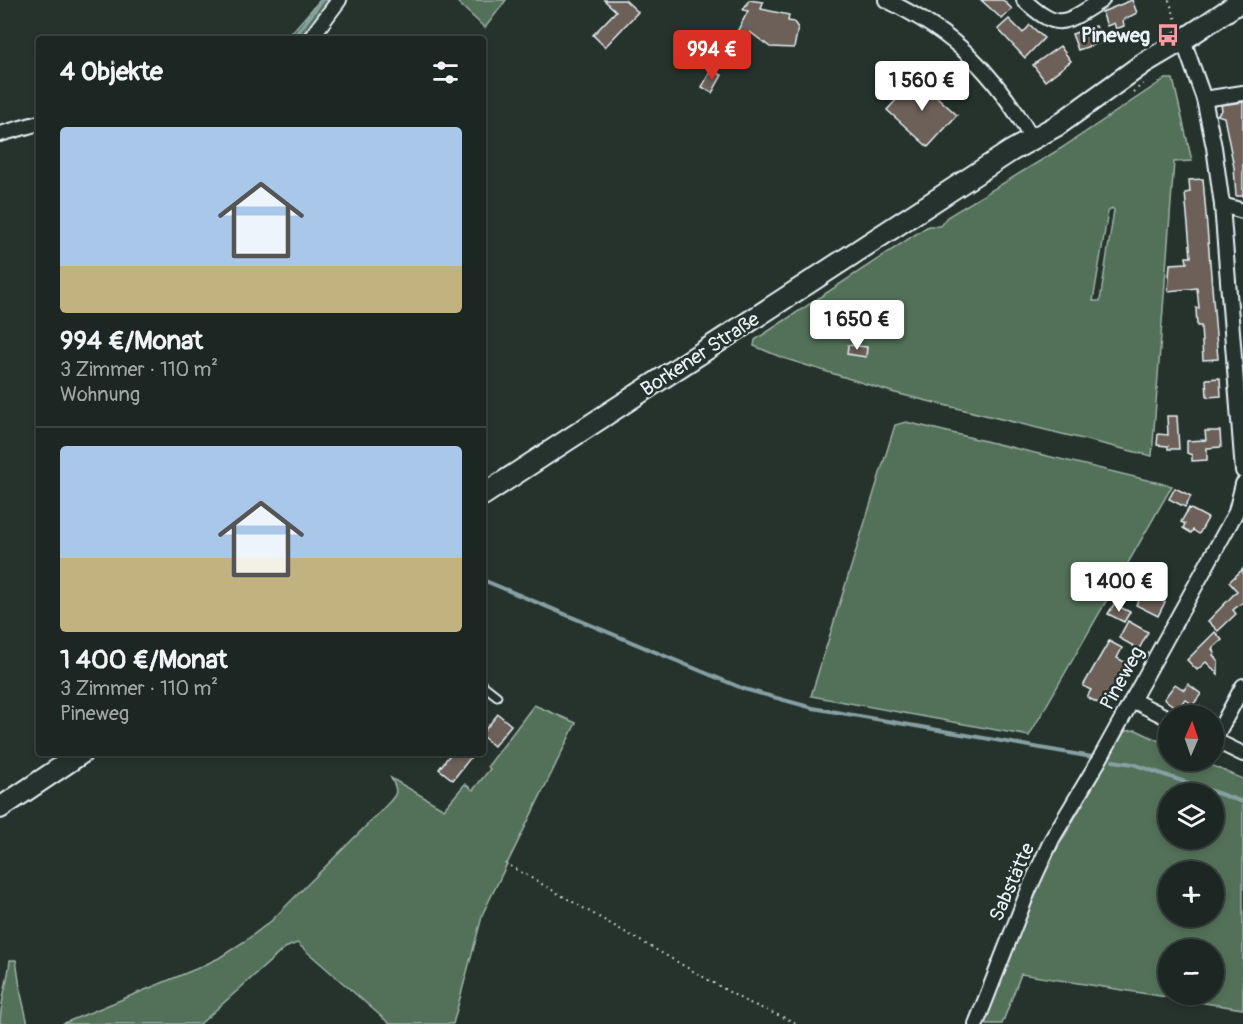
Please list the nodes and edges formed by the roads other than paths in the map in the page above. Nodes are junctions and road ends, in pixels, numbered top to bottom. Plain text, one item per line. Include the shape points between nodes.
1 (339, 0) edge
2 (886, 0) edge
3 (1024, 0) edge
4 (1102, 0) edge
5 (1243, 0) edge
6 (312, 36) edge
7 (1183, 40) junction
8 (1243, 93) edge
9 (1204, 99) junction
10 (36, 124) edge
11 (0, 134) edge
12 (1032, 139) junction
13 (1222, 205) junction
14 (1243, 211) edge
15 (1239, 358) edge
16 (1243, 471) edge
17 (1243, 491) edge
18 (486, 493) edge
19 (1243, 686) edge
20 (486, 687) edge
21 (497, 696) dead end
22 (1132, 700) junction
23 (1158, 713) edge
24 (1224, 721) edge
25 (1224, 745) edge
26 (1243, 754) edge
27 (78, 756) edge
28 (1098, 762) joint
29 (0, 808) edge
30 (976, 1024) edge

1 - 6 street
2 - 12 street via 918,15 973,57 999,87
3 - 4 street via 1041,16 1059,22 1072,19
5 - 7 main road, Borkener Straße
7 - 9 street
7 - 12 main road, Borkener Straße
8 - 9 street
9 - 13 street
10 - 11 street
12 - 18 main road, Borkener Straße
13 - 14 street
13 - 15 street
15 - 16 street
17 - 22 street, Pineweg via 1230,524
19 - 24 street
20 - 21 lane
22 - 23 street
22 - 28 street, Pineweg
25 - 26 street
27 - 29 main road
28 - 30 street, Sabstätte via 1029,889

